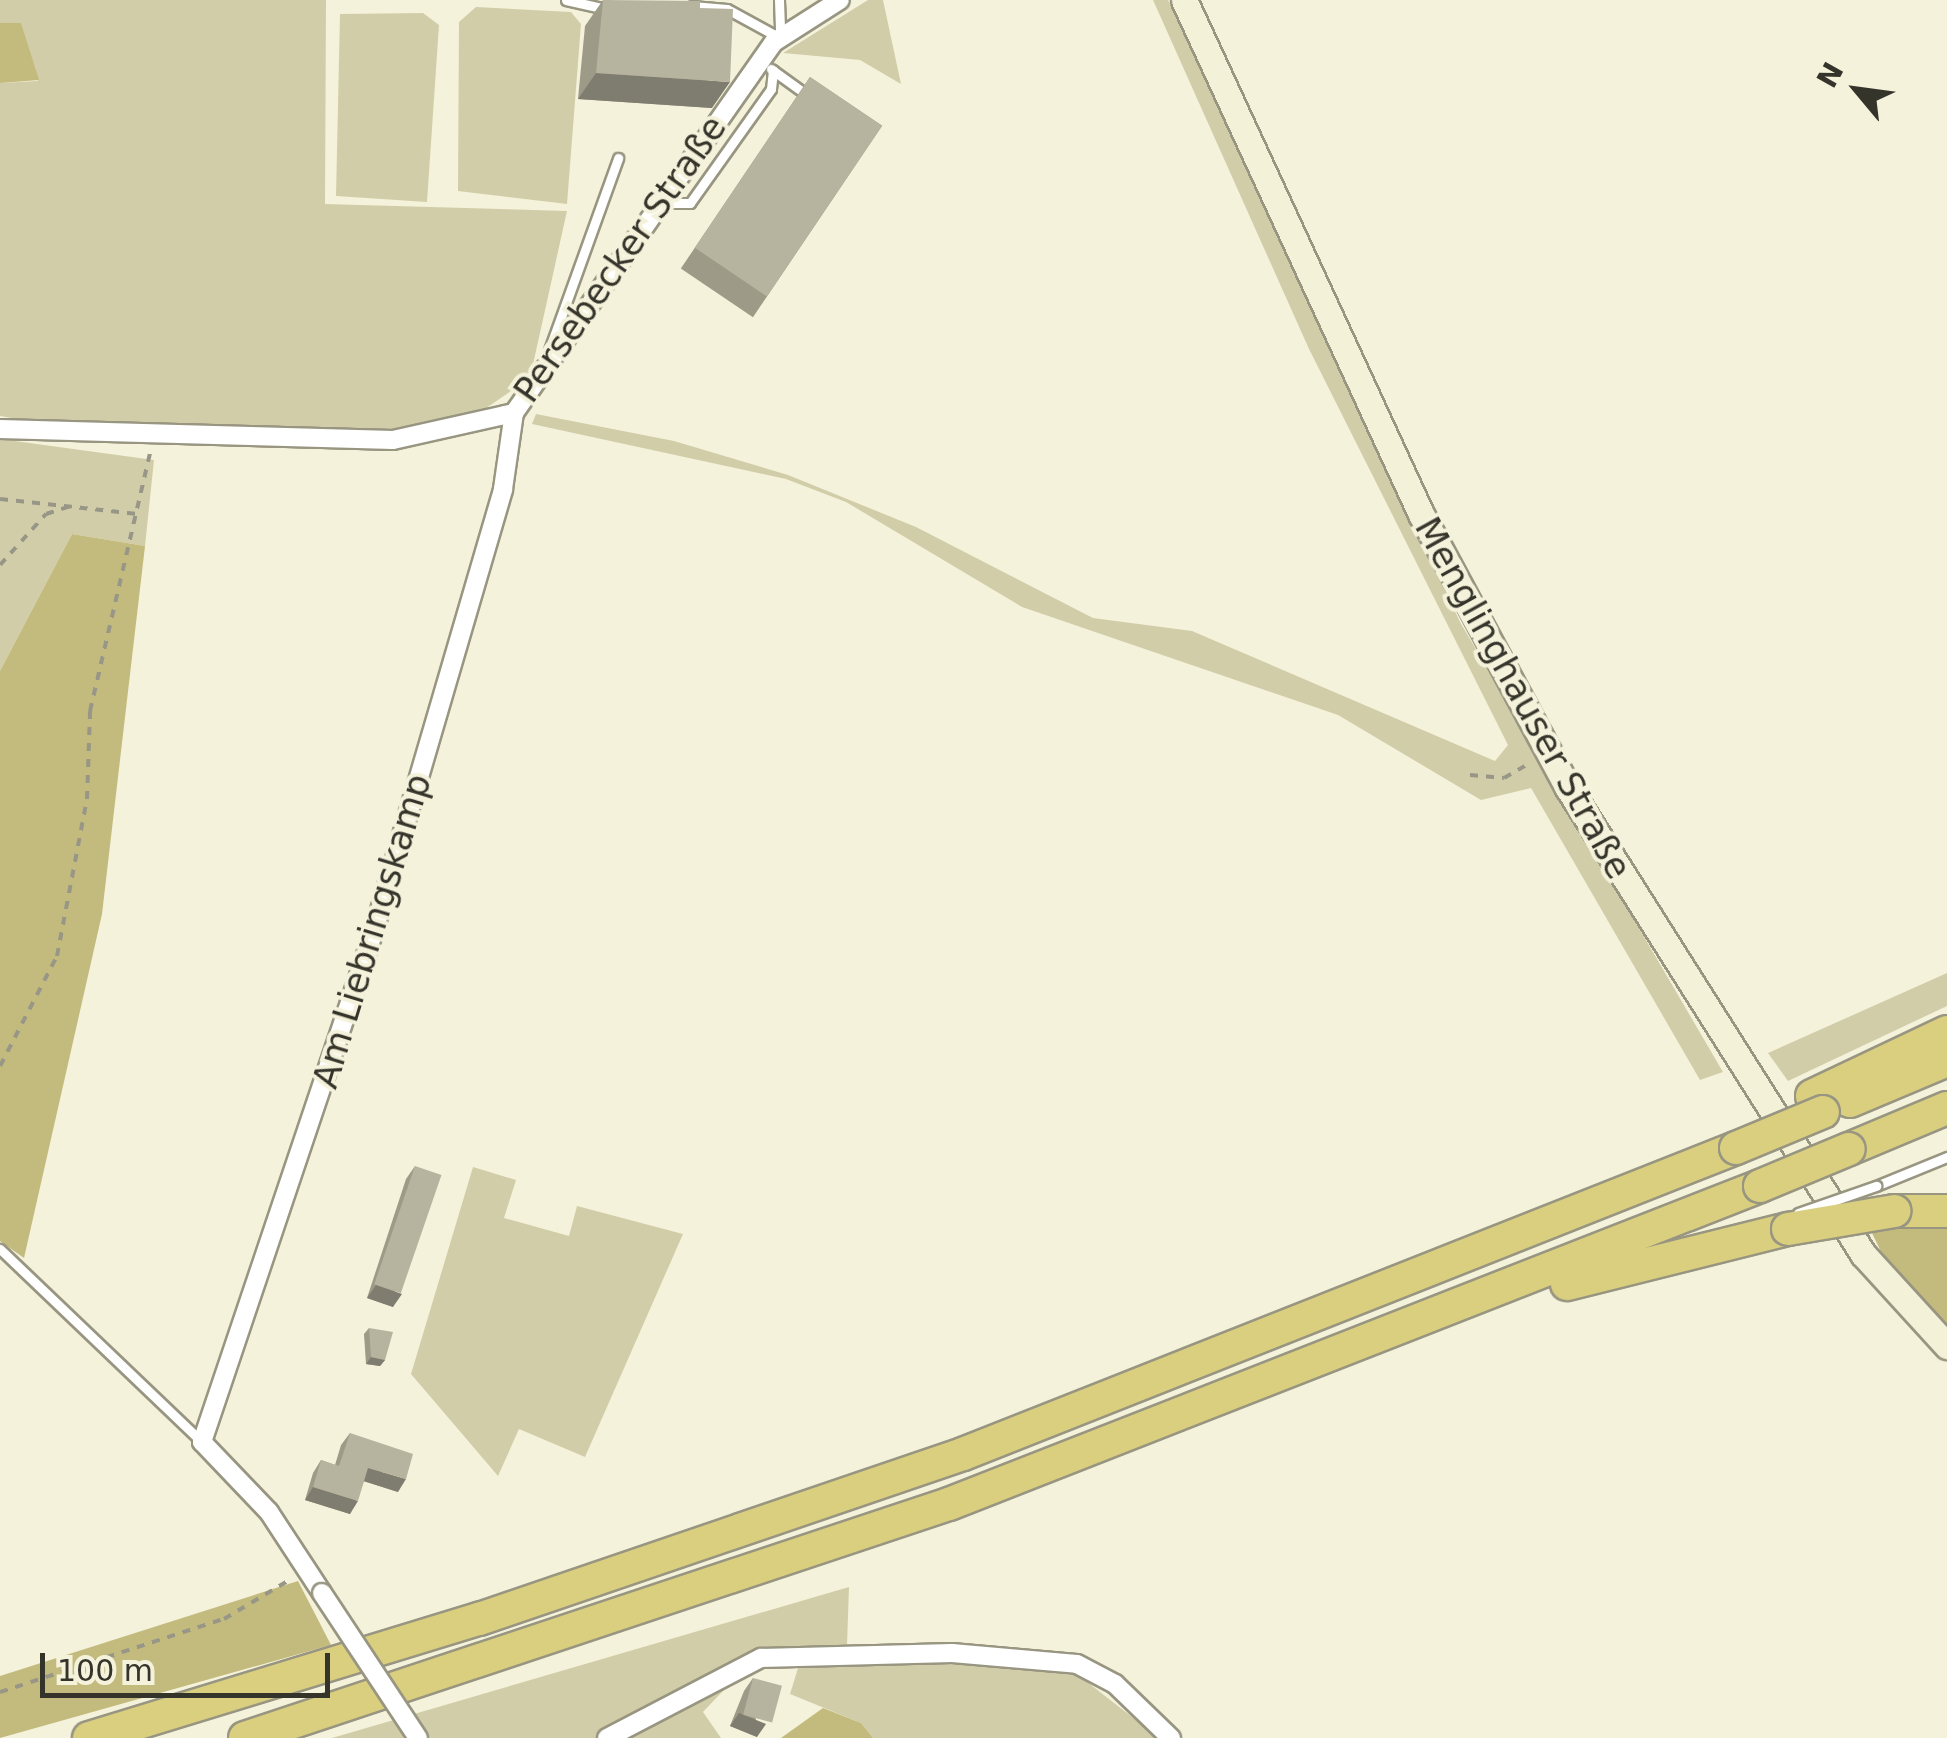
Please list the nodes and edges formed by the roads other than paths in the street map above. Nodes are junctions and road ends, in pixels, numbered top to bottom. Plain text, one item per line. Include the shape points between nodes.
1 (566, 0) edge
2 (779, 0) edge
3 (840, 0) edge
4 (1184, 0) edge
5 (676, 6) edge
6 (620, 8) edge
7 (780, 38) junction
8 (766, 66) junction
9 (817, 102) edge
10 (618, 158) dead end
11 (658, 202) junction
12 (563, 294) junction
13 (586, 307) junction
14 (547, 371) junction
15 (514, 413) junction
16 (0, 429) edge
17 (1947, 1032) edge
18 (1947, 1060) edge
19 (1818, 1104) junction
20 (1947, 1108) edge
21 (1947, 1157) edge
22 (1885, 1199) junction
23 (1947, 1211) edge
24 (0, 1248) edge
25 (1404, 1332) junction
26 (1947, 1346) edge
27 (202, 1442) junction
28 (89, 1738) edge
29 (245, 1738) edge
30 (418, 1738) edge
31 (607, 1738) edge
32 (1171, 1738) edge

1 - 6 lane via 582,10
2 - 7 lane
3 - 7 street, Persebecker Straße
4 - 26 street, Menglinghauser Straße via 1421,514 1547,750 1739,1071 1863,1254
5 - 7 lane via 726,8
7 - 8 street, Persebecker Straße
8 - 9 lane
8 - 11 street, Persebecker Straße
8 - 11 lane via 771,89 690,203
10 - 12 lane
11 - 13 street, Persebecker Straße
12 - 13 lane
12 - 14 lane via 542,359
13 - 14 street, Persebecker Straße
14 - 15 street, Persebecker Straße
15 - 16 street, Persebecker Straße via 393,440 153,440
15 - 27 street, Am Liebringskamp via 503,489 374,931 260,1292
17 - 19 highway
18 - 19 highway
19 - 28 highway, bridge via 1726,1151 963,1454 479,1620
20 - 25 highway, bridge
21 - 22 lane
22 - 23 highway
22 - 25 highway, bridge
24 - 27 lane
25 - 29 highway via 725,1583
27 - 30 street, bridge via 309,1571
31 - 32 street via 760,1658 952,1652 1078,1664 1115,1684

